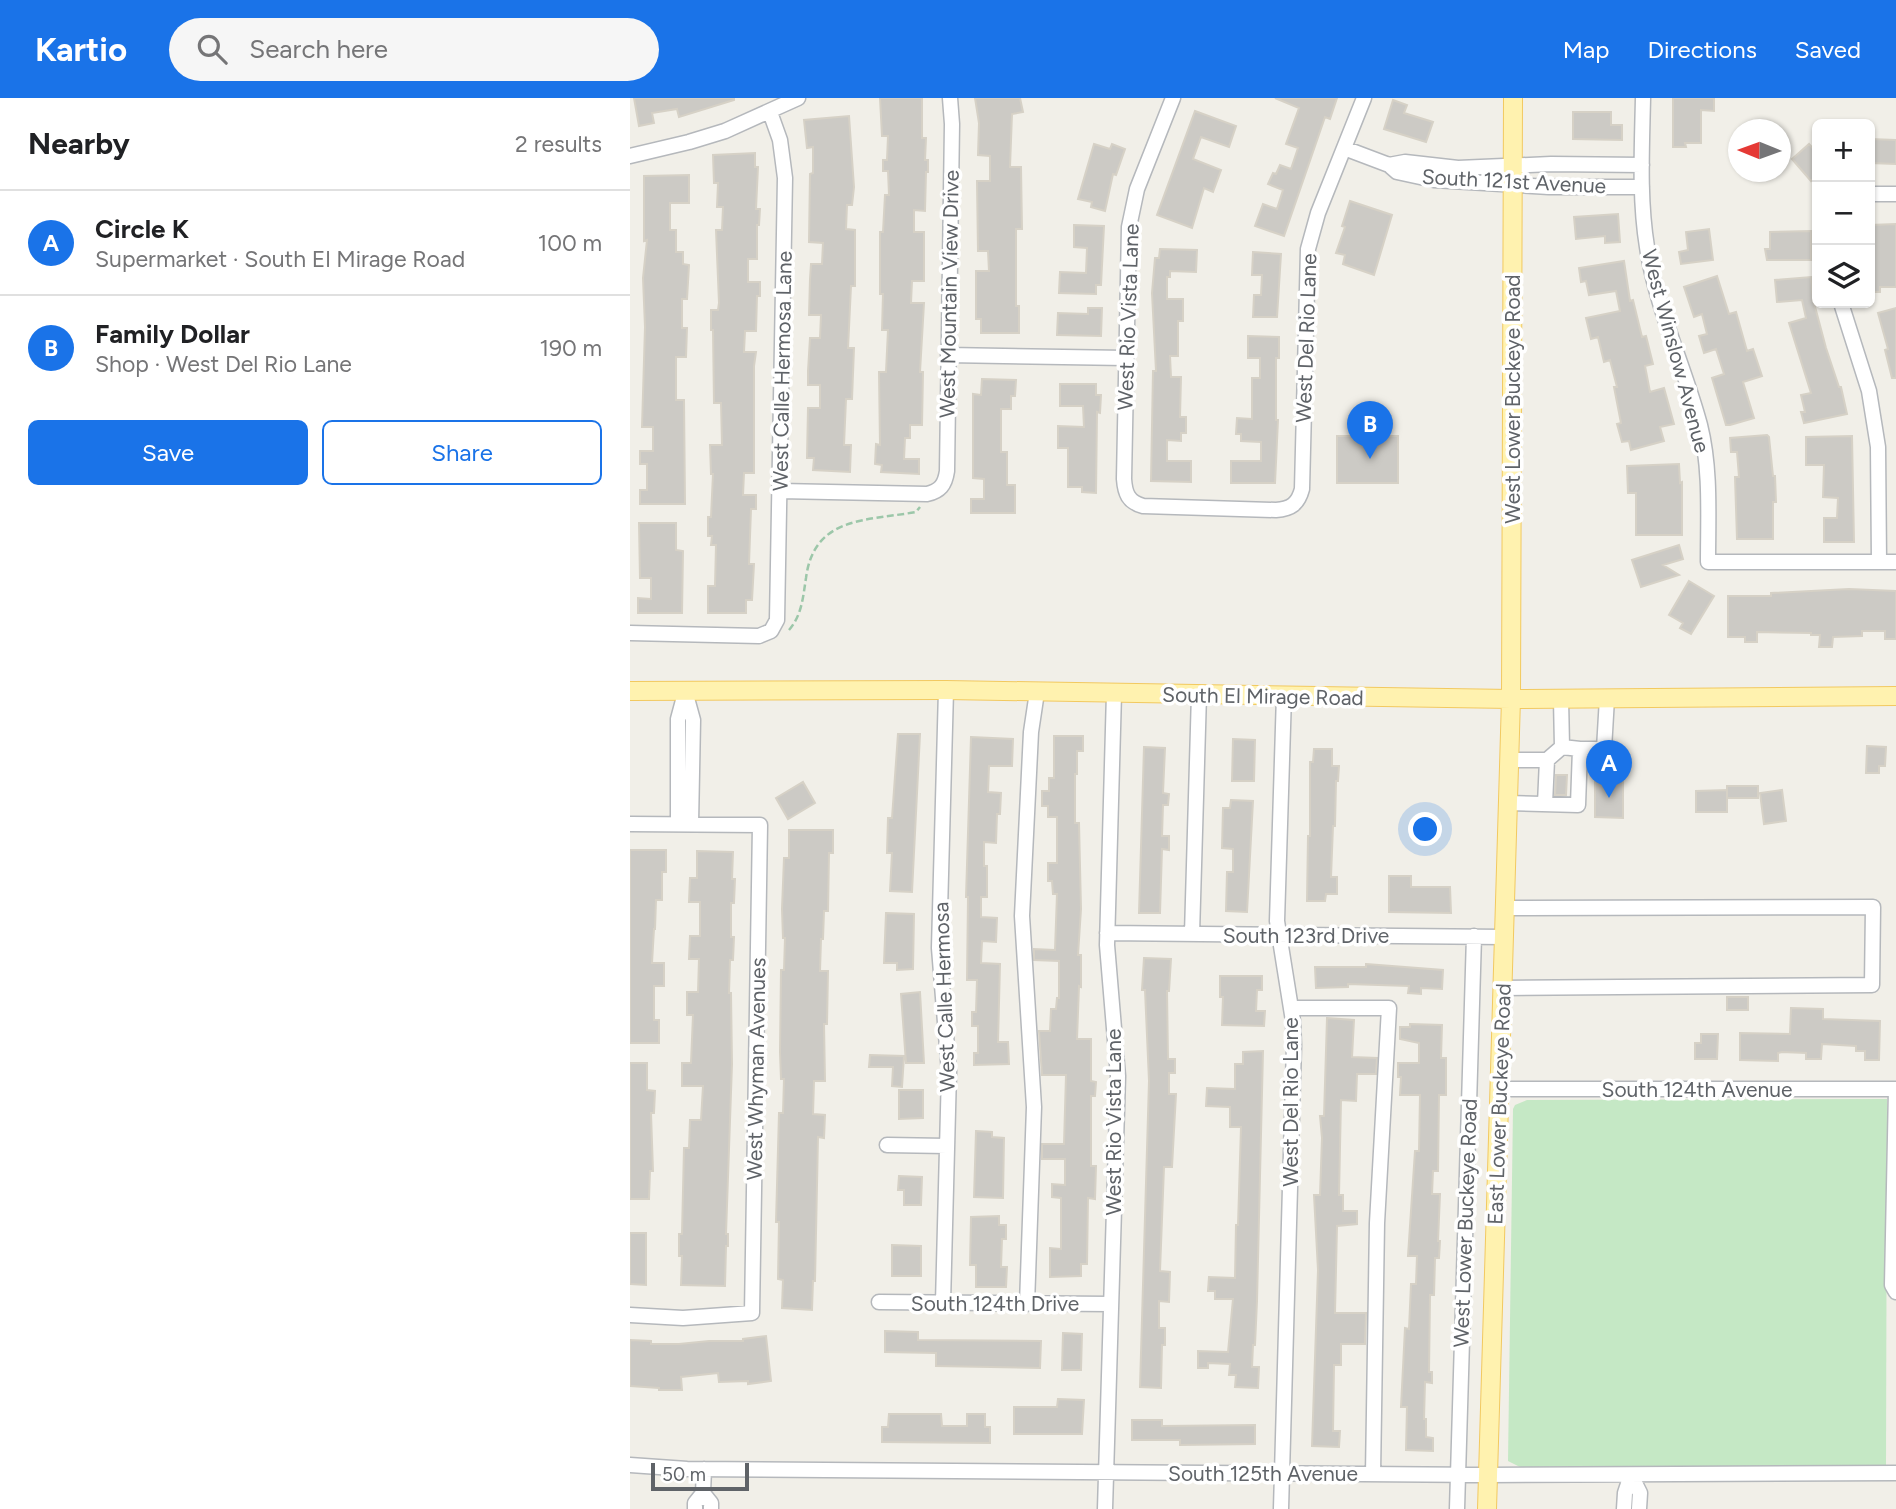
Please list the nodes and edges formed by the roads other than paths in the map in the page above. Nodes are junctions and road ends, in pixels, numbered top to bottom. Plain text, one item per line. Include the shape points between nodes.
1 (798, 98) edge
2 (950, 98) edge
3 (1173, 98) edge
4 (1364, 98) edge
5 (1513, 98) edge
6 (1643, 98) edge
7 (770, 111) junction
8 (1344, 148) junction
9 (630, 156) edge
10 (1642, 165) junction
11 (1513, 175) junction
12 (1642, 187) junction
13 (1875, 194) edge
14 (1896, 194) edge
15 (1844, 308) edge
16 (948, 355) junction
17 (1126, 358) junction
18 (780, 491) junction
19 (1130, 500) joint
20 (1879, 562) junction
21 (1896, 562) edge
22 (630, 633) edge
23 (946, 690) junction
24 (630, 691) edge
25 (685, 691) junction
26 (1037, 692) junction
27 (1114, 693) junction
28 (1199, 694) junction
29 (1284, 695) junction
30 (1896, 696) edge
31 (1608, 698) junction
32 (1511, 699) junction
33 (1562, 699) junction
34 (1562, 747) junction
35 (1580, 748) junction
36 (1509, 760) junction
37 (1547, 760) junction
38 (1508, 803) junction
39 (1545, 804) junction
40 (630, 824) edge
41 (684, 824) junction
42 (1505, 908) junction
43 (1107, 933) junction
44 (1192, 934) junction
45 (1278, 934) junction
46 (1474, 936) junction
47 (1504, 936) junction
48 (1502, 988) junction
49 (1291, 1008) junction
50 (1499, 1089) junction
51 (1896, 1089) edge
52 (887, 1145) dead end
53 (947, 1146) junction
54 (1896, 1292) edge
55 (879, 1302) dead end
56 (943, 1303) junction
57 (1027, 1304) junction
58 (1111, 1304) junction
59 (630, 1315) edge
60 (630, 1465) edge
61 (704, 1469) junction
62 (1106, 1472) junction
63 (1282, 1473) junction
64 (1373, 1474) junction
65 (1896, 1474) edge
66 (1458, 1475) junction
67 (1488, 1475) junction
68 (1631, 1475) junction
69 (703, 1493) junction
70 (695, 1509) edge
71 (711, 1509) edge
72 (1105, 1509) edge
73 (1281, 1509) edge
74 (1457, 1509) edge
75 (1486, 1509) edge
76 (1624, 1509) edge
77 (1639, 1509) edge

1 - 7 street
2 - 16 street, West Mountain View Drive
3 - 17 street, West Rio Vista Lane via 1131,214
4 - 8 street, West Del Rio Lane
5 - 11 main road, West Lower Buckeye Road
6 - 10 street, West Winslow Avenue
7 - 9 street via 706,138
7 - 18 street, West Calle Hermosa Lane via 785,178
8 - 11 street, South 121st Avenue via 1397,172 1426,179
8 - 19 street, West Del Rio Lane via 1308,249 1300,497 1291,507 1276,510 1151,507
10 - 11 street, South 121st Avenue via 1551,164
10 - 12 street, West Winslow Avenue
11 - 12 street, South 121st Avenue via 1549,187
11 - 32 main road, West Lower Buckeye Road
12 - 20 street, West Winslow Avenue via 1652,276 1699,424 1707,464 1709,562
13 - 14 street
15 - 20 street via 1869,391 1878,447
16 - 17 street
16 - 18 street, West Mountain View Drive via 947,471 940,489 919,494
17 - 19 street, West Rio Vista Lane via 1124,479
18 - 22 street, West Calle Hermosa Lane via 778,614 771,631 752,636
20 - 21 street
23 - 25 main road, South El Mirage Road
23 - 26 main road, South El Mirage Road
23 - 53 street, West Calle Hermosa via 939,948 949,1062
24 - 25 main road, South El Mirage Road
25 - 41 street via 693,720
26 - 27 main road, South El Mirage Road
26 - 57 street via 1022,916 1034,1107
27 - 28 main road, South El Mirage Road
27 - 43 street, West Rio Vista Lane
28 - 29 main road, South El Mirage Road
28 - 44 street
29 - 32 main road, South El Mirage Road
29 - 45 street, West Del Rio Lane
30 - 31 main road, South El Mirage Road
31 - 33 main road, South El Mirage Road
31 - 35 street via 1604,749
32 - 33 main road, South El Mirage Road
32 - 36 main road, East Lower Buckeye Road
33 - 34 street
34 - 35 street
34 - 37 street
35 - 39 street via 1578,805
36 - 37 street
36 - 38 main road, East Lower Buckeye Road
37 - 39 street
38 - 39 street
38 - 42 main road, East Lower Buckeye Road
40 - 41 street
41 - 59 street, West Whyman Avenues via 760,825 752,1313 683,1318
42 - 47 main road, East Lower Buckeye Road
42 - 48 street via 1873,906 1872,985
43 - 44 street, South 123rd Drive
43 - 58 street, West Rio Vista Lane via 1118,1076
44 - 45 street, South 123rd Drive
45 - 46 street, South 123rd Drive
45 - 49 street, West Del Rio Lane
46 - 47 street, South 123rd Drive
46 - 66 street, West Lower Buckeye Road
47 - 48 main road, East Lower Buckeye Road
48 - 50 main road, East Lower Buckeye Road
49 - 63 street, West Del Rio Lane via 1294,1045
49 - 64 street via 1390,1008 1377,1223
50 - 51 street, South 124th Avenue
50 - 67 main road, East Lower Buckeye Road
51 - 54 street via 1892,1285
52 - 53 street
53 - 56 street, West Calle Hermosa
55 - 56 street, South 124th Drive
56 - 57 street, South 124th Drive
57 - 58 street, South 124th Drive
58 - 62 street, West Rio Vista Lane
60 - 61 street, South 125th Avenue
61 - 62 street, South 125th Avenue
61 - 69 street
62 - 63 street, South 125th Avenue
62 - 72 street, West Rio Vista Lane
63 - 64 street, South 125th Avenue
63 - 73 street, West Del Rio Lane
64 - 66 street, South 125th Avenue
65 - 68 street, South 125th Avenue
66 - 67 street, South 125th Avenue
66 - 74 street, West Lower Buckeye Road
67 - 68 street, South 125th Avenue
67 - 75 main road, East Lower Buckeye Road
68 - 76 street
68 - 77 street via 1640,1493
69 - 70 street
69 - 71 street

